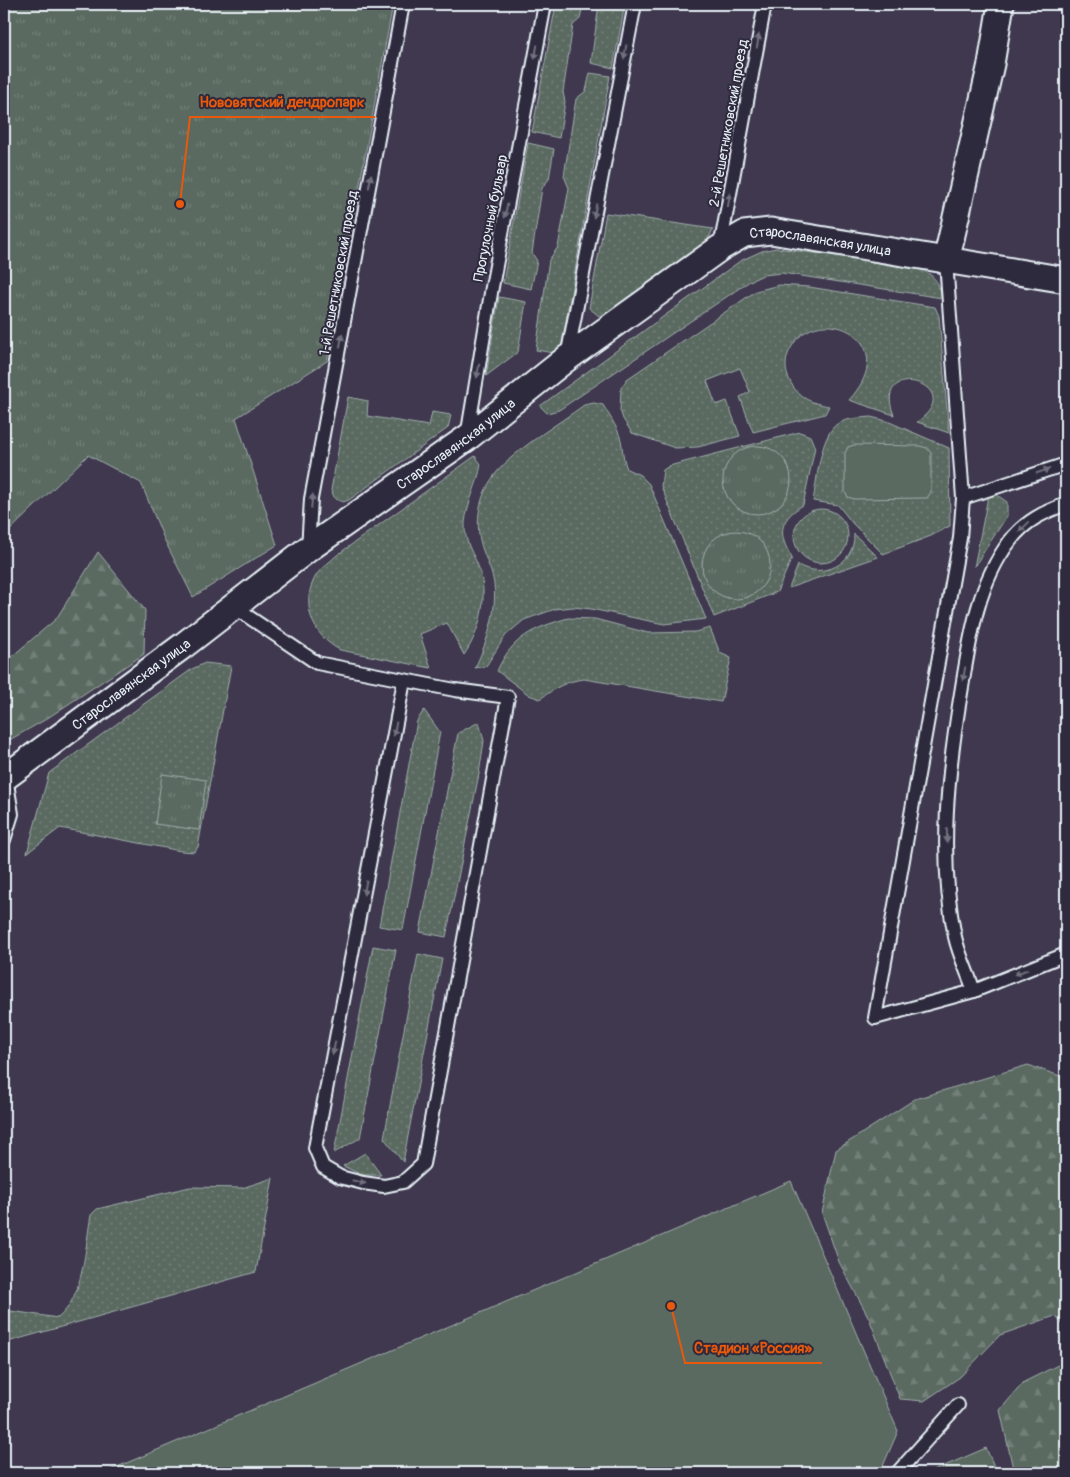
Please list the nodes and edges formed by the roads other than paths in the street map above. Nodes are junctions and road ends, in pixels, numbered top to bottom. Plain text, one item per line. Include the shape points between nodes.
1 (403, 4) edge
2 (545, 4) edge
3 (635, 4) edge
4 (765, 4) edge
5 (1001, 4) edge
6 (720, 248) junction
7 (946, 261) junction
8 (1066, 280) edge
9 (566, 359) junction
10 (466, 438) junction
11 (1066, 464) edge
12 (963, 498) junction
13 (1066, 504) edge
14 (308, 549) junction
15 (234, 607) junction
16 (404, 681) junction
17 (5, 778) edge
18 (4, 840) edge
19 (1066, 954) edge
20 (974, 991) junction
21 (958, 1405) dead end
22 (898, 1473) edge

14 -> 1 lane, 1-й Решетниковский проезд via 311,500
2 -> 10 lane, Прогулочный бульвар
3 -> 9 lane
6 -> 4 lane, 2-й Решетниковский проезд
5 - 7 street via 991,64
6 - 7 street, Старославянская улица via 744,234 771,231
6 - 9 street, Старославянская улица
7 - 8 street, Старославянская улица
7 - 12 lane
9 - 10 street, Старославянская улица
10 - 14 street, Старославянская улица
12 -> 11 lane
12 - 20 lane via 960,538 875,1018
13 -> 20 lane via 1027,522 1010,541 986,583 972,630 946,796 948,880 955,937
14 - 15 street, Старославянская улица
15 - 16 lane via 317,663
15 - 17 street, Старославянская улица
16 -> 16 lane via 315,1148 323,1167 340,1177 384,1186 403,1182 423,1164 508,697
17 - 18 lane via 12,814
19 -> 20 lane
21 - 22 lane

